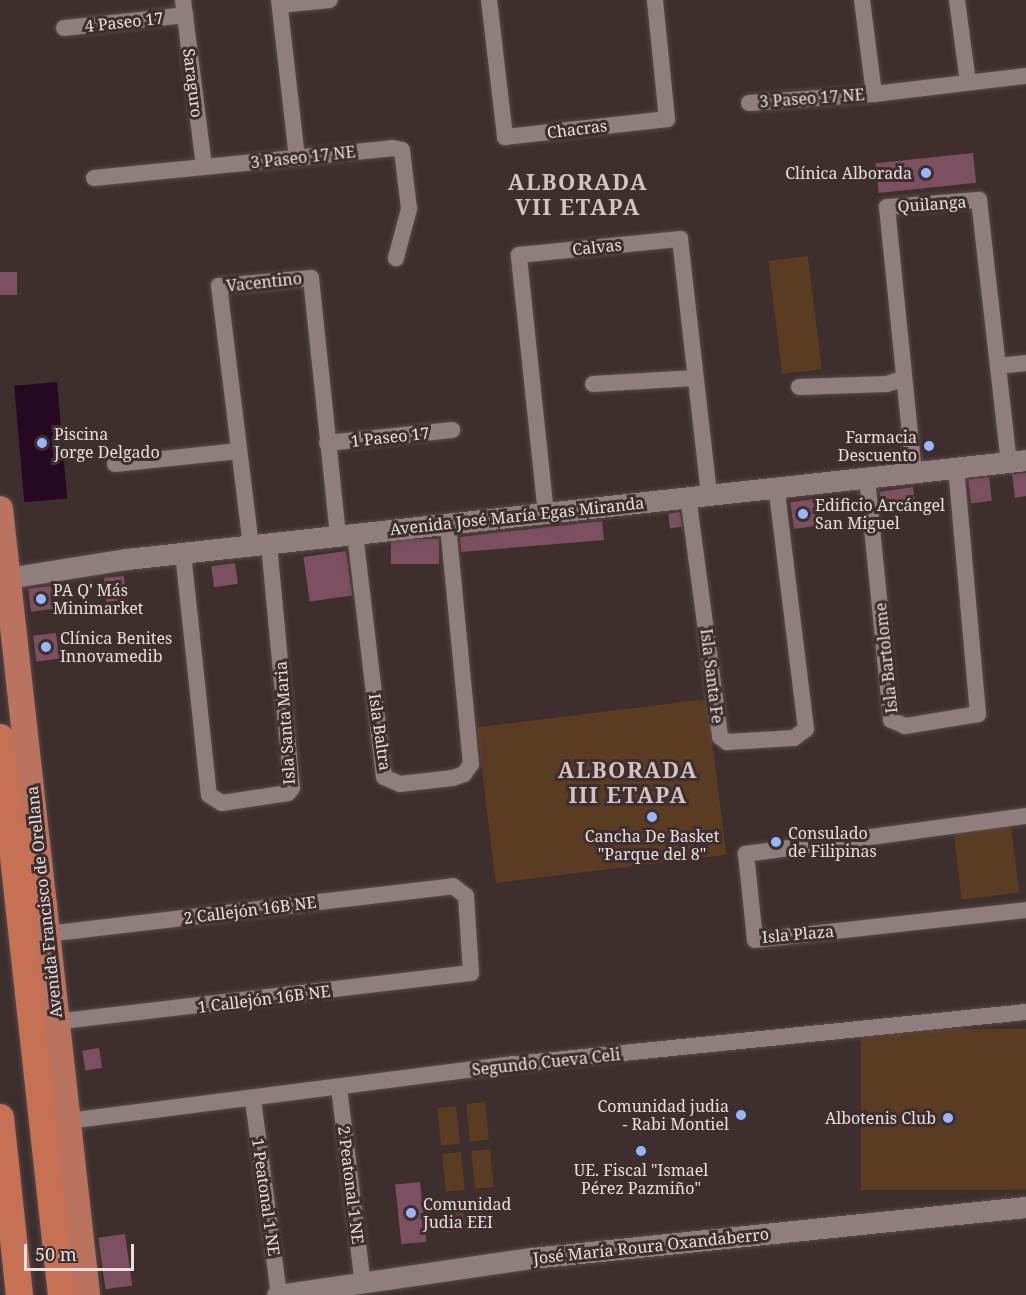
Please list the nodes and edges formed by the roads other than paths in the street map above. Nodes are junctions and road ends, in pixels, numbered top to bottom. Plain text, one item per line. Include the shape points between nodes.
1 (330, 0) edge
2 (489, 0) edge
3 (655, 0) edge
4 (862, 0) edge
5 (957, 0) edge
6 (280, 3) edge
7 (184, 8) edge
8 (64, 28) dead end
9 (1026, 76) edge
10 (968, 82) junction
11 (874, 94) junction
12 (749, 103) dead end
13 (297, 157) junction
14 (204, 166) junction
15 (94, 178) dead end
16 (396, 258) dead end
17 (1026, 363) edge
18 (998, 366) junction
19 (694, 378) junction
20 (904, 378) junction
21 (593, 384) dead end
22 (799, 387) dead end
23 (452, 430) dead end
24 (327, 443) junction
25 (238, 451) junction
26 (1018, 461) edge
27 (116, 464) dead end
28 (956, 468) junction
29 (914, 472) junction
30 (867, 478) junction
31 (776, 486) junction
32 (699, 495) junction
33 (0, 509) edge
34 (546, 514) junction
35 (448, 524) junction
36 (347, 535) junction
37 (260, 544) junction
38 (183, 553) junction
39 (8, 578) junction
40 (1, 747) edge
41 (1026, 816) edge
42 (43, 904) junction
43 (1026, 910) edge
44 (47, 934) junction
45 (471, 973) joint
46 (1026, 1012) edge
47 (57, 1022) junction
48 (339, 1087) junction
49 (253, 1100) junction
50 (0, 1117) edge
51 (68, 1121) junction
52 (1026, 1207) edge
53 (363, 1284) junction
54 (20, 1295) edge
55 (61, 1295) edge
56 (87, 1295) edge
57 (278, 1295) edge

1 - 6 street
2 - 3 street, Chacras via 505,137 668,119
4 - 11 street
5 - 10 street
6 - 13 street
7 - 8 street, 4 Paseo 17
7 - 14 street, Saraguro
9 - 10 street
10 - 11 street, 3 Paseo 17 NE
11 - 12 street, 3 Paseo 17 NE
13 - 14 street, 3 Paseo 17 NE
13 - 16 street, 3 Paseo 17 NE via 402,150 409,209
14 - 15 street, 3 Paseo 17 NE
17 - 18 street
18 - 20 street, Quilanga via 979,200 888,207
18 - 26 street, Quilanga
19 - 21 street
19 - 32 street, Calvas
19 - 34 street, Calvas via 680,239 519,255
20 - 22 street via 887,384
20 - 29 street, Quilanga
23 - 24 street, 1 Paseo 17
24 - 25 street, Vacentino via 311,278 219,286
24 - 36 street, Vacentino
25 - 27 street
25 - 37 street, Vacentino
26 - 28 street, Avenida José María Egas Miranda
28 - 29 street, Avenida José María Egas Miranda
28 - 30 street, Isla Bartolome via 978,714 905,726 891,720
29 - 30 street, Avenida José María Egas Miranda
30 - 31 street, Avenida José María Egas Miranda
31 - 32 street, Avenida José María Egas Miranda
31 - 32 street, Isla Santa Fe via 806,729 794,738 727,742 720,736
32 - 34 street, Avenida José María Egas Miranda
33 - 39 main road, Avenida Francisco de Orellana
34 - 35 street, Avenida José María Egas Miranda
35 - 36 street, Avenida José María Egas Miranda
35 - 36 street, Isla Baltra via 471,764 464,774 453,778 400,784 384,777
36 - 37 street, Avenida José María Egas Miranda
37 - 38 street, Avenida José María Egas Miranda
37 - 38 street, Isla Santa Maria via 292,788 288,793 222,802 209,795
38 - 39 street, Avenida José María Egas Miranda
39 - 42 main road, Avenida Francisco de Orellana
40 - 42 highway
40 - 55 highway, Avenida Francisco de Orellana
41 - 43 street, Isla Plaza via 746,854 755,940
42 - 44 main road, Avenida Francisco de Orellana
44 - 45 street, 2 Callejón 16B NE via 453,886 466,896
44 - 47 main road, Avenida Francisco de Orellana
45 - 47 street, 1 Callejón 16B NE
46 - 48 street, Segundo Cueva Celi via 506,1065
47 - 51 main road, Avenida Francisco de Orellana
48 - 49 street, Segundo Cueva Celi
48 - 53 street, 2 Peatonal 1 NE
49 - 51 street, Segundo Cueva Celi
49 - 57 street, 1 Peatonal 1 NE
50 - 54 highway
51 - 56 main road, Avenida Francisco de Orellana
52 - 53 street, José María Roura Oxandaberro via 532,1258
53 - 57 street, José María Roura Oxandaberro

